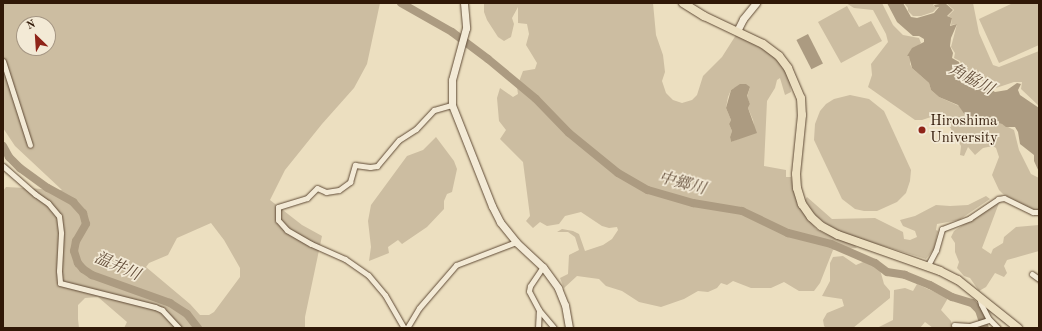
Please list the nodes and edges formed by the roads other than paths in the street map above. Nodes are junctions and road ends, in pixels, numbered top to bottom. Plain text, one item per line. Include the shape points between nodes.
1 (464, 3) edge
2 (683, 3) edge
3 (756, 3) edge
4 (737, 31) junction
5 (3, 61) edge
6 (452, 105) junction
7 (30, 145) dead end
8 (3, 166) edge
9 (1039, 212) edge
10 (516, 242) junction
11 (928, 265) junction
12 (543, 267) junction
13 (1032, 274) dead end
14 (1039, 279) edge
15 (979, 297) junction
16 (539, 310) junction
17 (985, 322) junction
18 (954, 325) dead end
19 (178, 328) edge
20 (404, 328) edge
21 (407, 328) edge
22 (538, 328) edge
23 (554, 328) edge
24 (569, 328) edge
25 (998, 328) edge
26 (1018, 328) edge

1 - 6 street via 466,28 452,80
2 - 4 main road
3 - 4 street
4 - 11 main road via 763,44 779,56 795,82 801,98 802,115 797,188 802,204 812,217 821,226 838,235
5 - 7 street
6 - 10 street via 492,206 500,222
6 - 20 street via 434,110 416,129 399,140 377,166 355,165 350,182 339,190 326,192 317,188 307,198 278,207 278,220 288,230 311,244 346,259 368,275 385,295
8 - 19 street via 48,203 59,216 60,283 155,307 162,310
9 - 11 street via 1033,212 1004,198 998,199 970,218 942,229 936,250
10 - 12 street
10 - 21 street via 456,265 419,308
11 - 15 main road via 958,280
12 - 16 street via 529,291
12 - 24 street via 558,288 565,305
13 - 14 street
15 - 17 street
15 - 26 main road
16 - 22 street
16 - 23 street
17 - 18 street via 970,326
17 - 25 street

